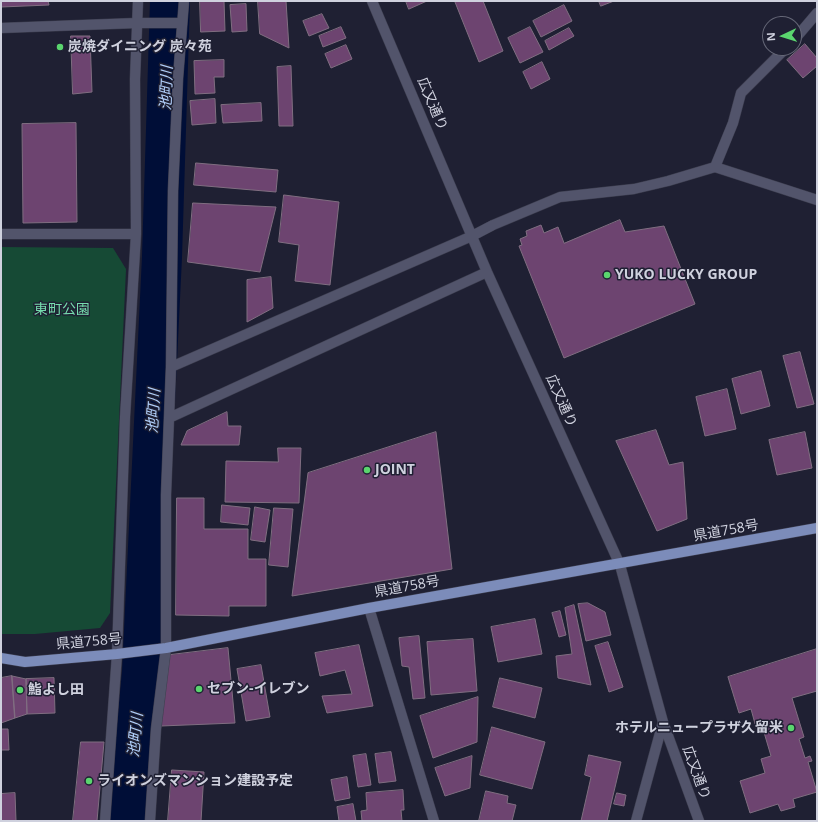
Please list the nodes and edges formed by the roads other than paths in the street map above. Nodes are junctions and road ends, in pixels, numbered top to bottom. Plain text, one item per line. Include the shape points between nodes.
1 (138, 1) edge
2 (184, 1) edge
3 (372, 1) edge
4 (817, 13) edge
5 (137, 22) junction
6 (182, 23) junction
7 (1, 28) edge
8 (802, 31) edge
9 (778, 56) edge
10 (715, 167) junction
11 (817, 200) edge
12 (1, 234) edge
13 (136, 234) junction
14 (472, 236) junction
15 (488, 272) junction
16 (171, 367) junction
17 (169, 418) junction
18 (817, 528) edge
19 (620, 565) junction
20 (369, 608) junction
21 (166, 648) junction
22 (117, 654) junction
23 (1, 658) edge
24 (663, 722) junction
25 (105, 821) edge
26 (150, 821) edge
27 (434, 821) edge
28 (636, 821) edge
29 (699, 821) edge

1 - 5 street
2 - 6 street
3 - 14 street, 広又通り
4 - 8 street
5 - 6 street
5 - 7 street
5 - 13 street
6 - 16 street via 173,191
9 - 10 street via 741,93 733,123
10 - 11 street
10 - 14 street via 634,189 560,197
12 - 13 street
13 - 22 street via 125,417
14 - 15 street, 広又通り
14 - 16 street
15 - 17 street
15 - 19 street, 広又通り
16 - 17 street
17 - 21 street via 166,494
18 - 19 main road, 県道758号
19 - 20 main road, 県道758号
19 - 24 street, 広又通り
20 - 21 main road, 県道758号
20 - 27 street
21 - 22 main road, 県道758号
21 - 26 street via 156,729
22 - 23 main road, 県道758号 via 25,662
22 - 25 street
24 - 28 street
24 - 29 street, 広又通り

